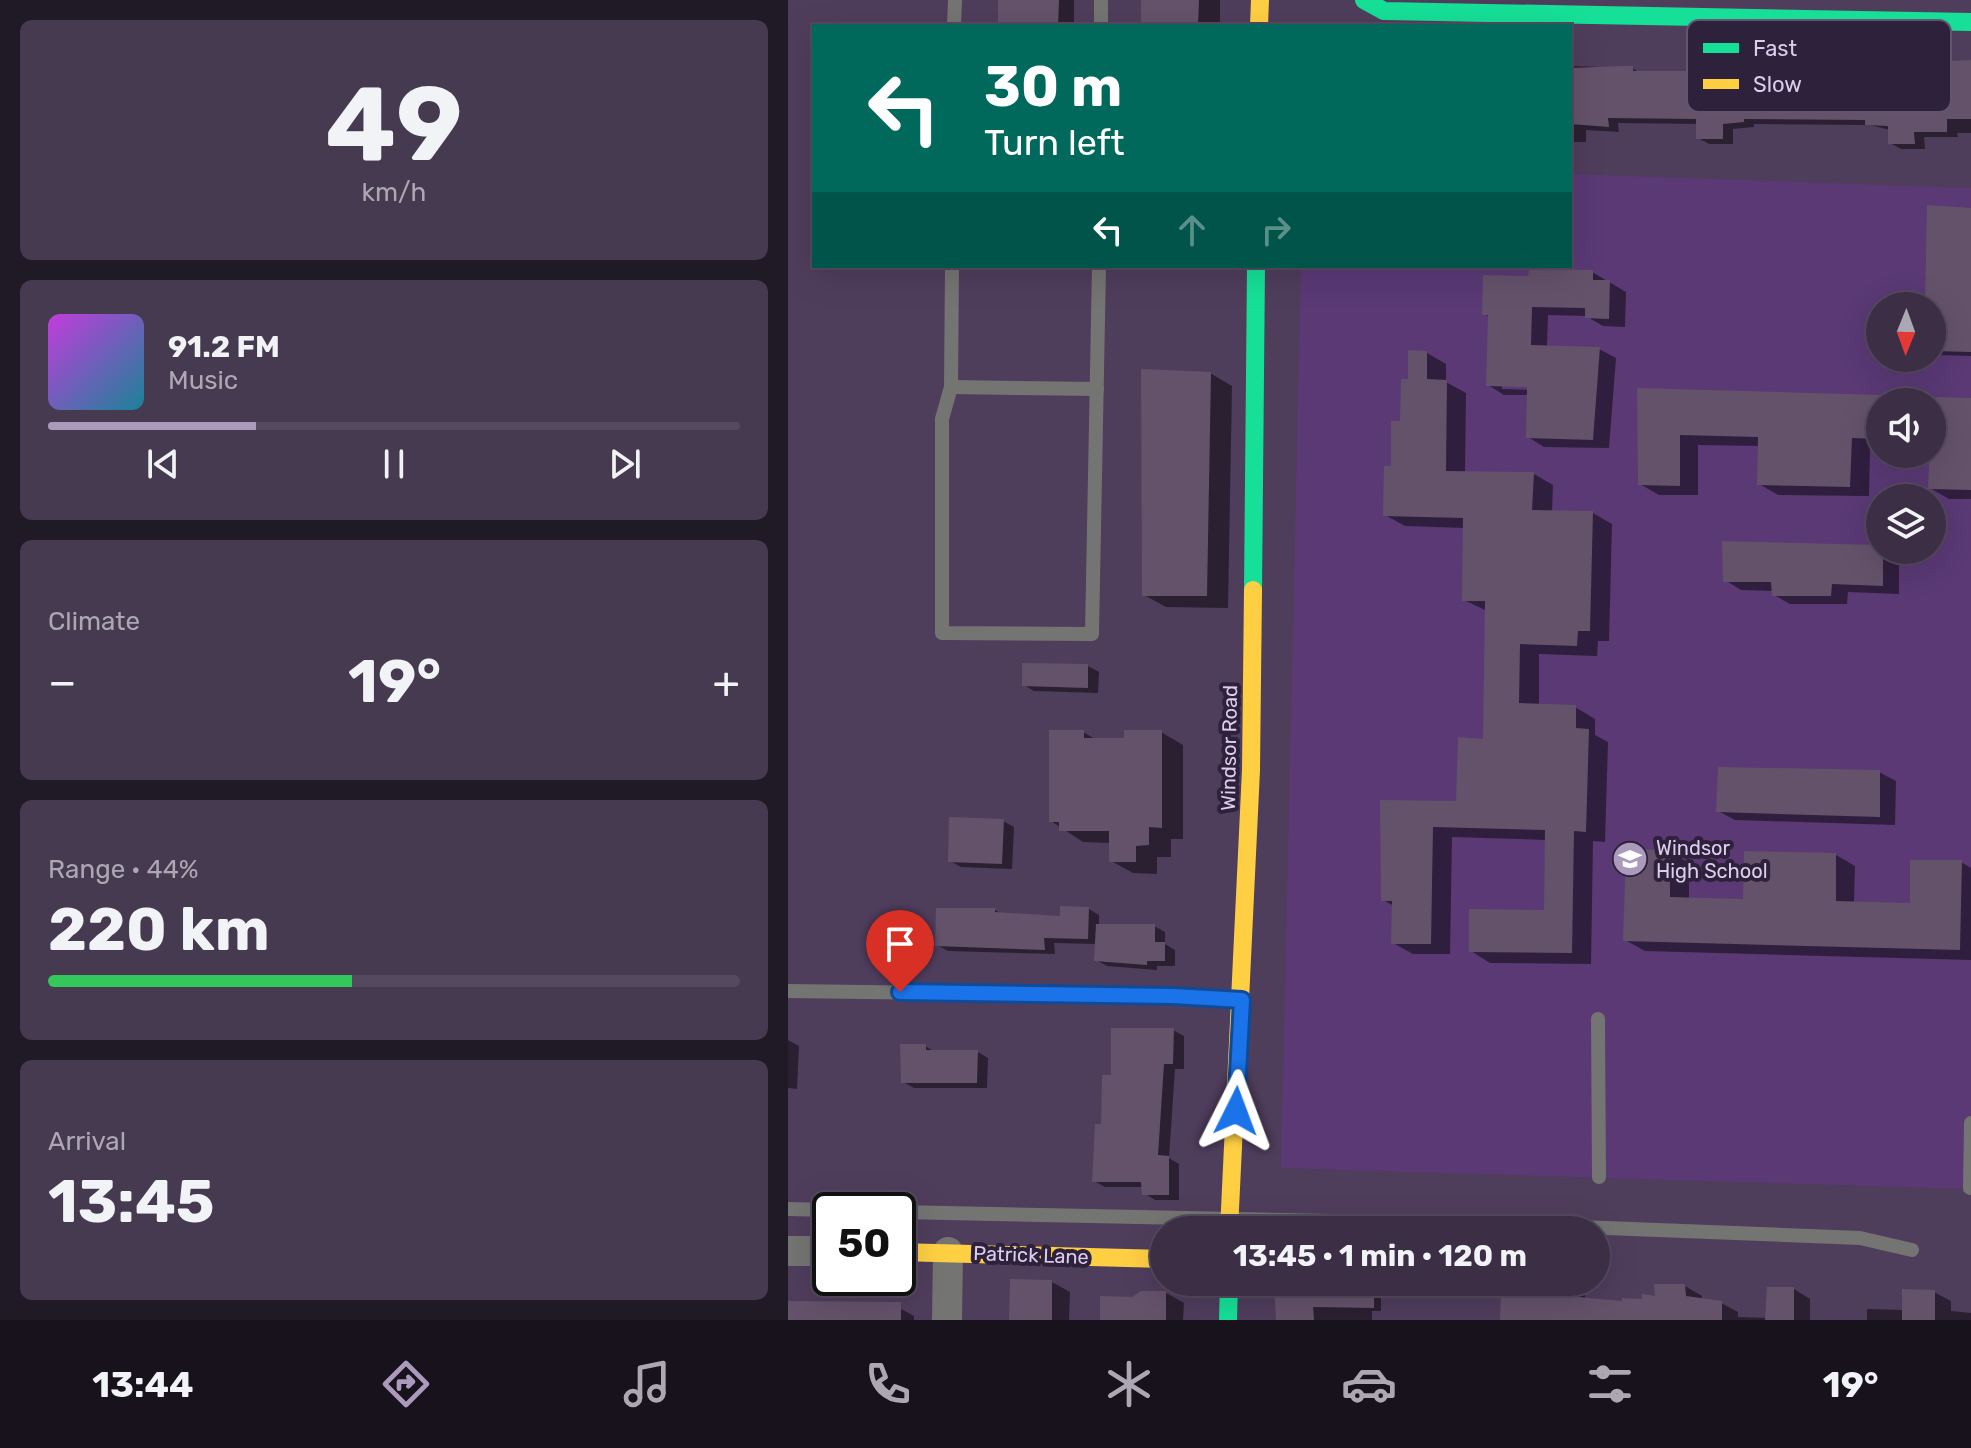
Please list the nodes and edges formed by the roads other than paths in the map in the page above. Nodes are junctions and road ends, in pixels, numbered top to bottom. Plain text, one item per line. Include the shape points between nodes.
1 (955, 0) edge
2 (1101, 0) edge
3 (1260, 0) edge
4 (1364, 0) edge
5 (1864, 20) edge
6 (1951, 22) edge
7 (1971, 22) edge
8 (954, 24) edge
9 (1101, 24) edge
10 (1259, 24) edge
11 (952, 268) edge
12 (1099, 268) edge
13 (1256, 268) edge
14 (951, 387) junction
15 (1097, 389) junction
16 (788, 991) edge
17 (1242, 1000) junction
18 (1598, 1019) dead end
19 (1971, 1123) edge
20 (1599, 1177) dead end
21 (1970, 1188) edge
22 (788, 1209) edge
23 (812, 1210) edge
24 (916, 1213) edge
25 (1229, 1216) edge
26 (1150, 1221) edge
27 (1610, 1228) edge
28 (1912, 1250) dead end
29 (788, 1251) edge
30 (812, 1251) edge
31 (916, 1252) edge
32 (948, 1252) junction
33 (1150, 1259) edge
34 (1229, 1296) edge
35 (947, 1320) edge
36 (1228, 1320) edge

1 - 8 lane
2 - 9 lane
3 - 10 main road
4 - 5 main road via 1384,11
6 - 7 main road
11 - 14 lane
12 - 15 lane
13 - 17 main road, Windsor Road via 1251,770
14 - 15 lane
14 - 15 lane via 942,419 942,633 1092,634
16 - 17 lane
17 - 25 main road, Windsor Road
18 - 20 lane
19 - 21 lane
22 - 23 lane
24 - 26 lane
27 - 28 lane via 1860,1238
29 - 30 street
31 - 32 main road, Patrick Lane
32 - 33 main road, Patrick Lane
32 - 35 street
34 - 36 main road

